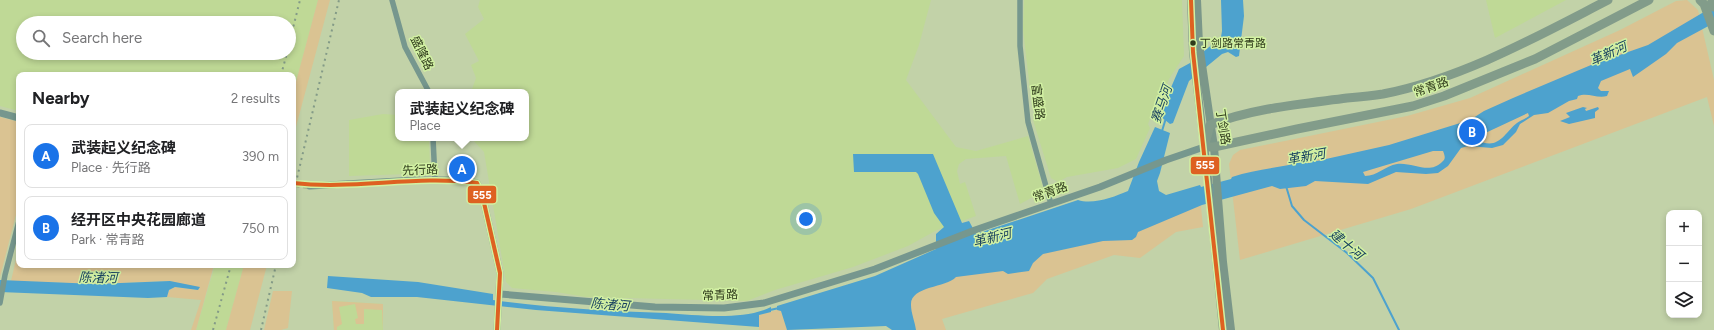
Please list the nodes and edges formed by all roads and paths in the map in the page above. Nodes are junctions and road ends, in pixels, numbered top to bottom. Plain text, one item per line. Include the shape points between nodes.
1 (392, 0) edge
2 (1020, 0) edge
3 (1191, 0) edge
4 (1197, 0) edge
5 (1608, 0) edge
6 (1649, 0) edge
7 (1707, 1) edge
8 (1714, 7) edge
9 (1713, 29) edge
10 (1200, 77) junction
11 (428, 89) edge
12 (0, 113) edge
13 (16, 117) edge
14 (1210, 125) junction
15 (433, 141) edge
16 (1204, 147) junction
17 (1214, 147) junction
18 (435, 180) junction
19 (310, 186) tunnel mouth
20 (1051, 204) junction
21 (1215, 205) junction
22 (16, 233) edge
23 (500, 295) junction
24 (0, 303) edge
25 (497, 330) edge
26 (1222, 330) edge
27 (1231, 330) edge

1 - 11 street, 盛隆路 via 405,47
2 - 20 street, 富盛路 via 1020,46 1028,122
3 - 10 main road, 丁剑路 via 1193,52
4 - 10 main road, 丁剑路
5 - 14 main road, 常青路 via 1499,55 1427,81 1382,94 1294,106 1226,119
6 - 17 main road, 常青路 via 1535,59 1444,96 1413,106
7 - 8 main road
7 - 9 main road
10 - 14 main road, 丁剑路
10 - 16 main road, 丁剑路
12 - 13 street
14 - 16 main road
14 - 17 main road, 丁剑路
15 - 18 street
16 - 17 main road, 常青路
16 - 20 street, 常青路
16 - 21 main road, 丁剑路 via 1208,179
17 - 21 main road, 丁剑路
18 - 19 street, 先行路
18 - 23 street, 先行路 via 477,183 482,194 500,273
20 - 23 street, 常青路 via 875,269 742,307 655,307
21 - 26 main road, 丁剑路
21 - 27 main road, 丁剑路
22 - 24 street
23 - 25 street, 先行路

